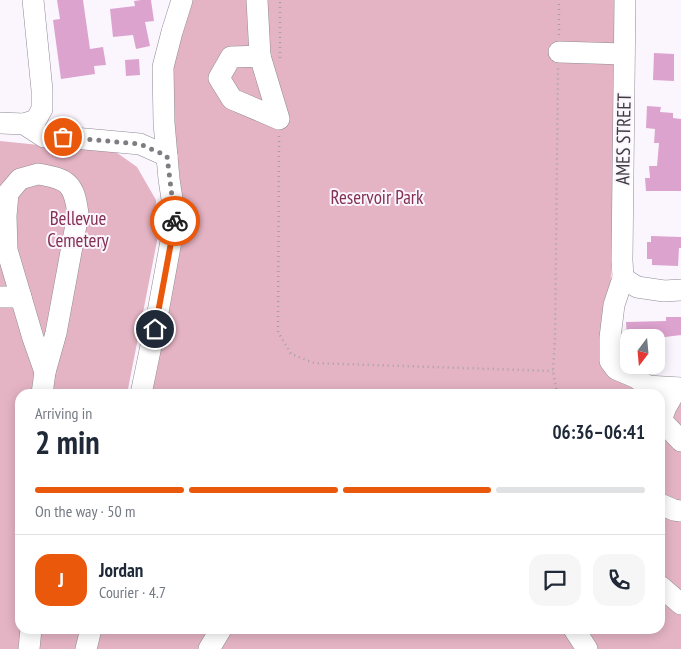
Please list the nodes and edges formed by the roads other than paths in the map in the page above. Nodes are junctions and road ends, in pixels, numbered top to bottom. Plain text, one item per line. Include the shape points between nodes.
1 (33, 0) edge
2 (182, 0) edge
3 (257, 0) edge
4 (625, 0) edge
5 (559, 52) road end
6 (624, 54) junction
7 (270, 58) junction
8 (0, 123) edge
9 (24, 124) junction
10 (167, 156) junction
11 (623, 278) junction
12 (681, 290) edge
13 (0, 296) edge
14 (21, 297) junction
15 (45, 372) junction
16 (679, 388) edge
17 (43, 389) edge
18 (142, 389) edge
19 (645, 389) edge
20 (662, 389) edge
21 (665, 409) edge
22 (665, 423) edge
23 (681, 441) edge
24 (665, 506) edge
25 (681, 511) edge
26 (665, 590) edge
27 (681, 604) edge
28 (30, 634) edge
29 (90, 634) edge
30 (218, 634) edge
31 (577, 634) edge
32 (29, 649) edge
33 (86, 649) edge
34 (209, 649) edge
35 (587, 649) edge

1 - 9 street via 42,109 36,120
2 - 10 street via 163,66
3 - 7 street
4 - 6 street, AMES STREET
5 - 6 street
6 - 11 street, AMES STREET
7 - 7 street via 231,57 219,78 232,99 280,119
8 - 9 street
9 - 10 street via 44,136 140,144
10 - 18 street via 175,219
11 - 12 street via 637,287
11 - 19 street via 614,305 610,361 616,369 637,378
13 - 14 street
14 - 15 street
14 - 15 street via 7,250 8,193 20,179 38,174 56,177 67,182 76,197 78,214 58,323
15 - 17 street
16 - 20 street
16 - 21 street
22 - 23 street
24 - 25 street
26 - 27 street
28 - 32 street
29 - 33 street
30 - 34 street
31 - 35 street

